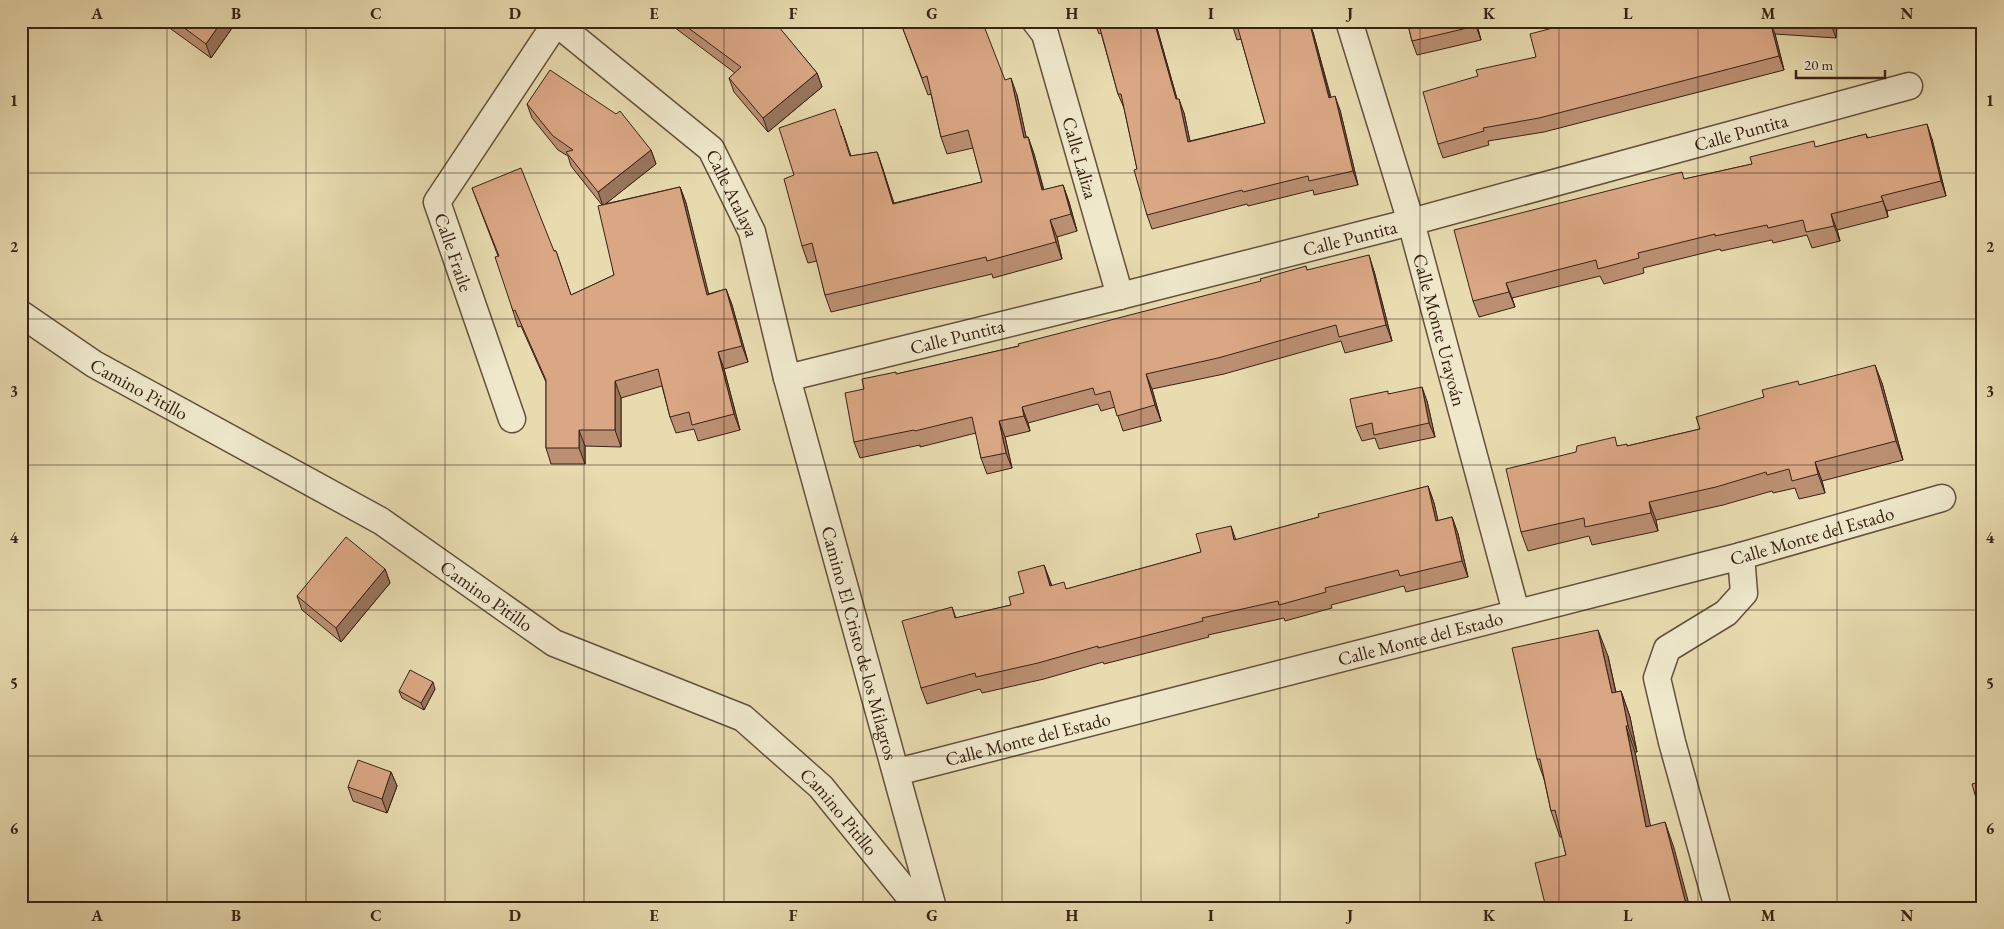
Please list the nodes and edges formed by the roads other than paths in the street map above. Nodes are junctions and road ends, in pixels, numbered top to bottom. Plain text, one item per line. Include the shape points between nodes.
1 (1035, 21) edge
2 (1349, 21) edge
3 (555, 22) edge
4 (1908, 86) dead end
5 (1411, 222) junction
6 (1120, 296) junction
7 (21, 314) edge
8 (787, 378) junction
9 (512, 419) dead end
10 (1942, 498) dead end
11 (1741, 556) junction
12 (1516, 612) junction
13 (897, 772) junction
14 (919, 908) edge
15 (933, 908) edge
16 (1718, 908) edge

1 - 6 street, Calle Laliza via 1045,34
2 - 5 street, Calle Monte Urayoán
3 - 8 street, Calle Atalaya via 711,149 752,232
3 - 9 street, Calle Fraile via 437,202
4 - 5 street, Calle Puntita
5 - 6 street, Calle Puntita
5 - 12 street, Calle Monte Urayoán
6 - 8 street, Calle Puntita
7 - 14 street, Camino Pitillo via 94,364 381,521 554,643 743,718 821,787
8 - 13 street, Camino El Cristo de los Milagros
10 - 11 street, Calle Monte del Estado
11 - 12 street, Calle Monte del Estado
11 - 16 street via 1744,594 1726,613 1667,649 1657,678
12 - 13 street, Calle Monte del Estado
13 - 15 street, Camino El Cristo de los Milagros

